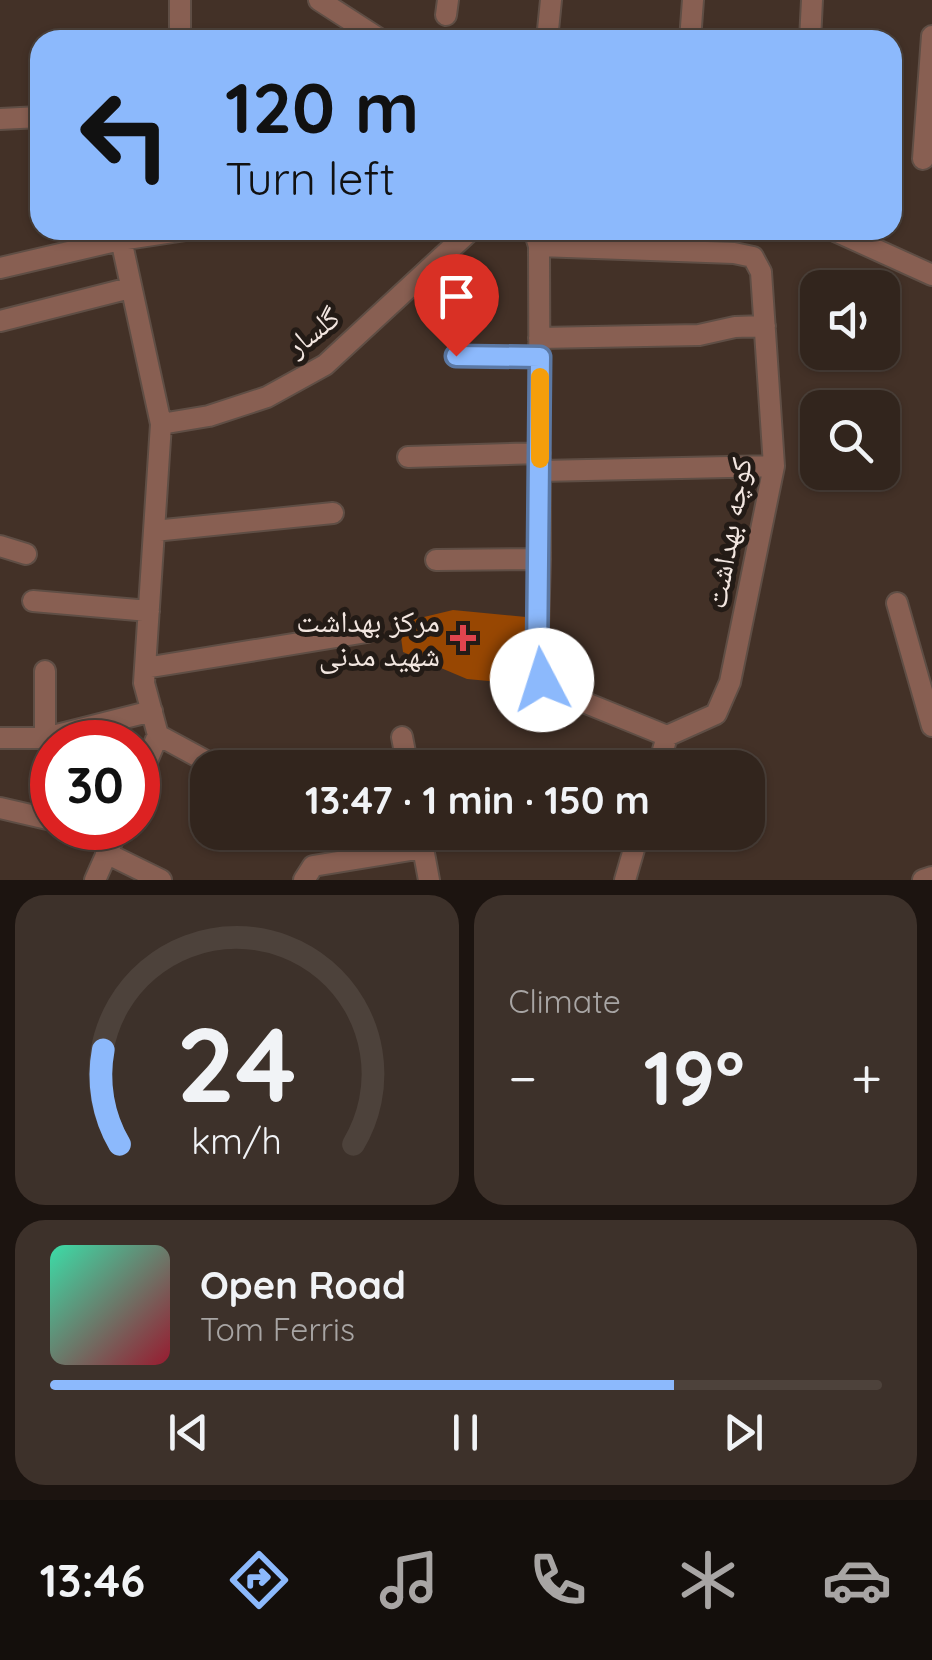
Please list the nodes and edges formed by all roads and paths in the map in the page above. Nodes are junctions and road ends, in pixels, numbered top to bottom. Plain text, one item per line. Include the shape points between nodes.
1 (180, 0) edge
2 (319, 0) edge
3 (551, 0) edge
4 (693, 0) edge
5 (812, 0) edge
6 (180, 30) edge
7 (366, 30) edge
8 (548, 30) edge
9 (691, 30) edge
10 (810, 30) edge
11 (932, 36) edge
12 (30, 117) edge
13 (0, 118) edge
14 (922, 159) dead end
15 (101, 240) edge
16 (120, 240) edge
17 (460, 240) edge
18 (536, 240) edge
19 (562, 240) edge
20 (855, 240) edge
21 (0, 268) edge
22 (932, 275) edge
23 (130, 288) junction
24 (0, 320) edge
25 (764, 326) junction
26 (539, 348) junction
27 (456, 356) dead end
28 (160, 424) junction
29 (408, 457) dead end
30 (540, 462) junction
31 (774, 466) junction
32 (333, 514) dead end
33 (154, 531) junction
34 (0, 546) edge
35 (26, 554) dead end
36 (540, 559) junction
37 (436, 560) dead end
38 (33, 602) dead end
39 (896, 604) dead end
40 (148, 611) junction
41 (368, 632) dead end
42 (145, 668) junction
43 (45, 671) dead end
44 (927, 691) edge
45 (152, 711) junction
46 (46, 720) edge
47 (117, 720) edge
48 (154, 720) edge
49 (932, 726) edge
50 (160, 736) edge
51 (667, 736) junction
52 (402, 737) dead end
53 (0, 738) edge
54 (30, 738) edge
55 (405, 750) edge
56 (663, 750) edge
57 (190, 752) edge
58 (0, 808) edge
59 (30, 815) edge
60 (107, 850) edge
61 (380, 850) edge
62 (424, 850) edge
63 (633, 850) edge
64 (106, 853) junction
65 (932, 877) edge
66 (94, 880) edge
67 (160, 880) edge
68 (304, 880) edge
69 (429, 880) edge
70 (624, 880) edge
71 (923, 880) edge

1 - 6 street
2 - 7 street
3 - 8 street
4 - 9 street
5 - 10 street
11 - 14 street
12 - 13 street
15 - 21 street
16 - 23 street
17 - 28 street, گلسار via 325,365 267,398
18 - 26 street
19 - 25 street, کوچه بهداشت via 753,257 761,272
20 - 22 street
23 - 24 street
23 - 28 street
25 - 26 street
25 - 31 street, کوچه بهداشت
26 - 27 street
26 - 30 street
28 - 33 street
29 - 30 street
30 - 31 street
30 - 36 street
31 - 51 street, کوچه بهداشت via 730,682 716,714
32 - 33 street
33 - 40 street
34 - 35 street
36 - 37 street
36 - 51 street via 542,680
38 - 40 street
39 - 44 street
40 - 42 street
41 - 42 street
42 - 45 street
43 - 46 street
44 - 49 street
45 - 47 street
45 - 48 street
50 - 57 street
51 - 56 street
52 - 55 street
53 - 54 street
58 - 59 street
60 - 64 street
61 - 68 street via 314,866
62 - 69 street
63 - 70 street
64 - 66 street
64 - 67 street
65 - 71 street

